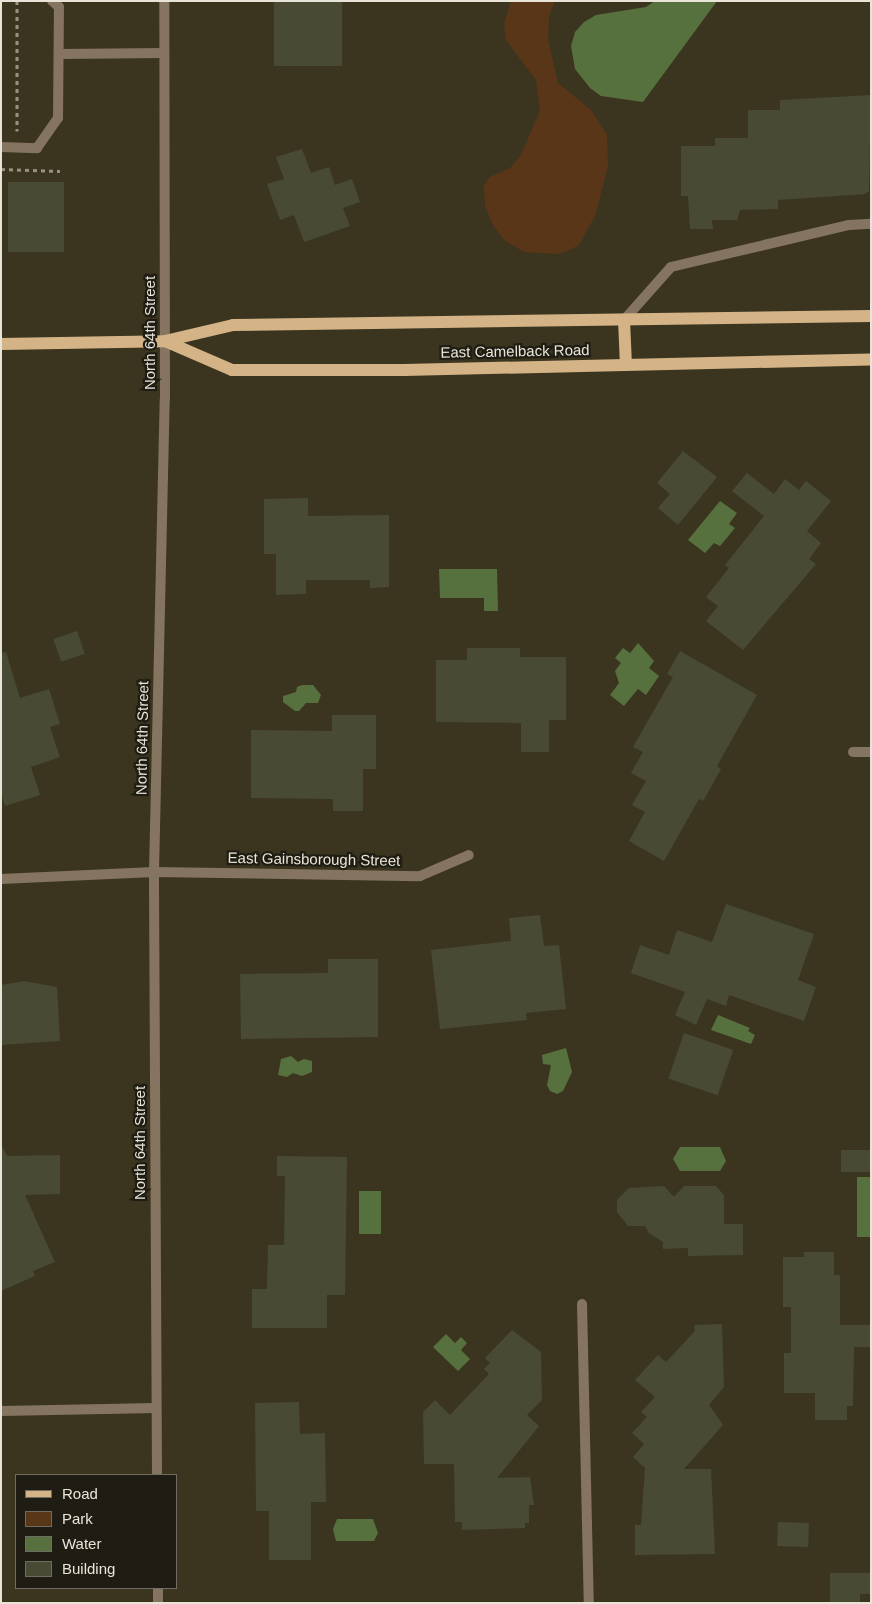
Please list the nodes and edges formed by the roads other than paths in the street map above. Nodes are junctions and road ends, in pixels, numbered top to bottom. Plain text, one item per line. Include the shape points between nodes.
1 (52, 1) edge
2 (164, 1) edge
3 (164, 53) junction
4 (61, 54) junction
5 (1, 147) edge
6 (871, 224) edge
7 (871, 315) edge
8 (624, 320) junction
9 (165, 341) junction
10 (1, 344) edge
11 (871, 359) edge
12 (626, 365) junction
13 (853, 752) dead end
14 (871, 752) edge
15 (469, 855) dead end
16 (154, 872) junction
17 (1, 880) edge
18 (582, 1304) dead end
19 (156, 1408) junction
20 (1, 1411) edge
21 (157, 1474) edge
22 (158, 1589) edge
23 (158, 1603) edge
24 (589, 1603) edge

1 - 4 street via 59,8
2 - 3 street, North 64th Street
3 - 4 street
3 - 9 street, North 64th Street
4 - 5 street via 58,118 37,148
6 - 8 street via 849,226 671,267
7 - 8 main road, East Camelback Road
8 - 9 main road, East Camelback Road via 233,325
8 - 12 main road
9 - 10 main road, East Camelback Road
9 - 12 main road, East Camelback Road via 232,370
9 - 16 street, North 64th Street
11 - 12 main road, East Camelback Road
13 - 14 street
15 - 16 street, East Gainsborough Street via 420,876
16 - 17 street, East Gainsborough Street
16 - 19 street, North 64th Street
18 - 24 street
19 - 20 street
19 - 21 street, North 64th Street
22 - 23 street

